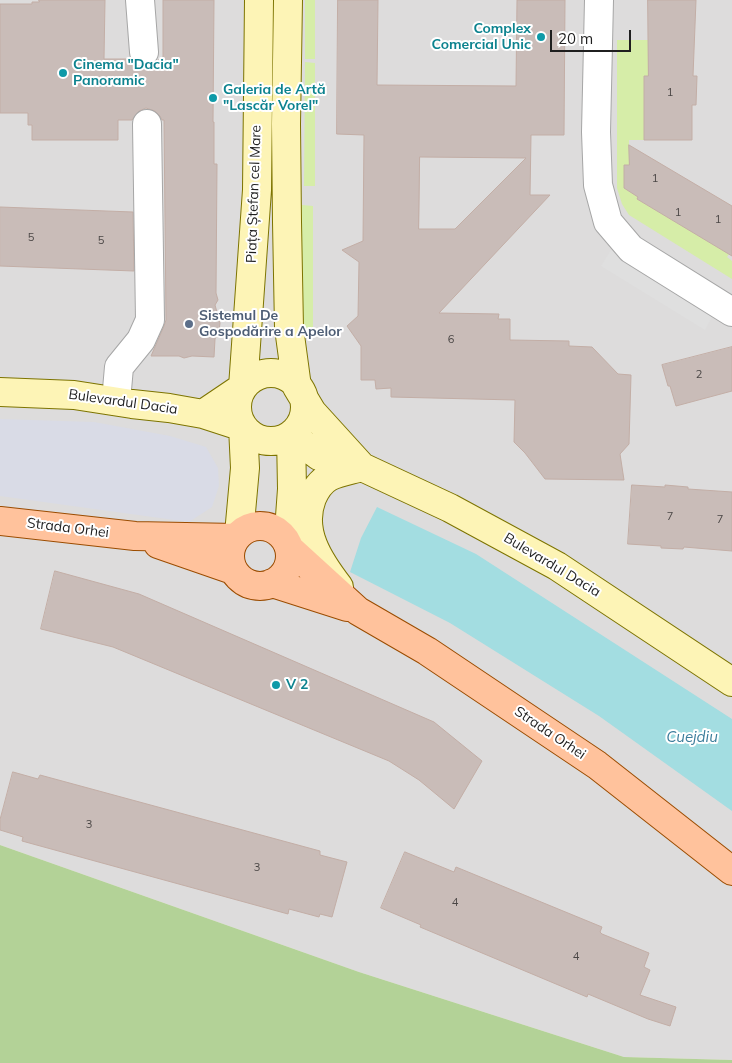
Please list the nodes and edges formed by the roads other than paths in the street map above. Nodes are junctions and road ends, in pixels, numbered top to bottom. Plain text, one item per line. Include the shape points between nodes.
1 (140, 0) edge
2 (259, 0) edge
3 (288, 0) edge
4 (599, 0) edge
5 (144, 52) dead end
6 (147, 124) dead end
7 (732, 312) edge
8 (297, 387) junction
9 (243, 388) junction
10 (0, 392) edge
11 (116, 401) junction
12 (203, 414) junction
13 (243, 427) junction
14 (291, 435) junction
15 (362, 467) junction
16 (0, 521) edge
17 (135, 536) junction
18 (237, 536) junction
19 (289, 547) junction
20 (233, 570) junction
21 (272, 583) junction
22 (358, 611) junction
23 (732, 682) edge
24 (732, 871) edge

1 - 5 street
2 - 9 main road, Piața Ștefan cel Mare via 256,190
3 - 8 main road via 287,260 289,328
4 - 7 street via 598,185 608,222 631,249
6 - 11 street via 150,320 141,340 119,367
8 - 9 main road via 280,375 270,374 260,375
8 - 14 main road via 305,407 301,422
8 - 15 main road, Bulevardul Dacia via 312,412
9 - 12 main road
9 - 13 main road, Piața Ștefan cel Mare via 237,407
10 - 11 main road, Bulevardul Dacia via 74,394
11 - 12 main road, Bulevardul Dacia
12 - 13 main road, Bulevardul Dacia
13 - 14 main road, Bulevardul Dacia via 260,440 282,440
13 - 18 main road, Piața Ștefan cel Mare via 245,468
14 - 15 main road, Bulevardul Dacia via 318,456
14 - 19 main road
15 - 22 main road via 329,476 317,486 307,517 309,536 323,567
15 - 23 main road, Bulevardul Dacia via 468,517 557,566
16 - 17 main road, Strada Orhei
17 - 18 main road, Strada Orhei
17 - 20 main road, Strada Orhei
18 - 19 main road via 246,529 266,526 283,535
18 - 20 main road via 231,548
19 - 21 main road via 287,569
19 - 22 main road, Strada Orhei
20 - 21 main road via 255,586
21 - 22 main road, Strada Orhei
22 - 24 main road, Strada Orhei via 428,651 597,764

